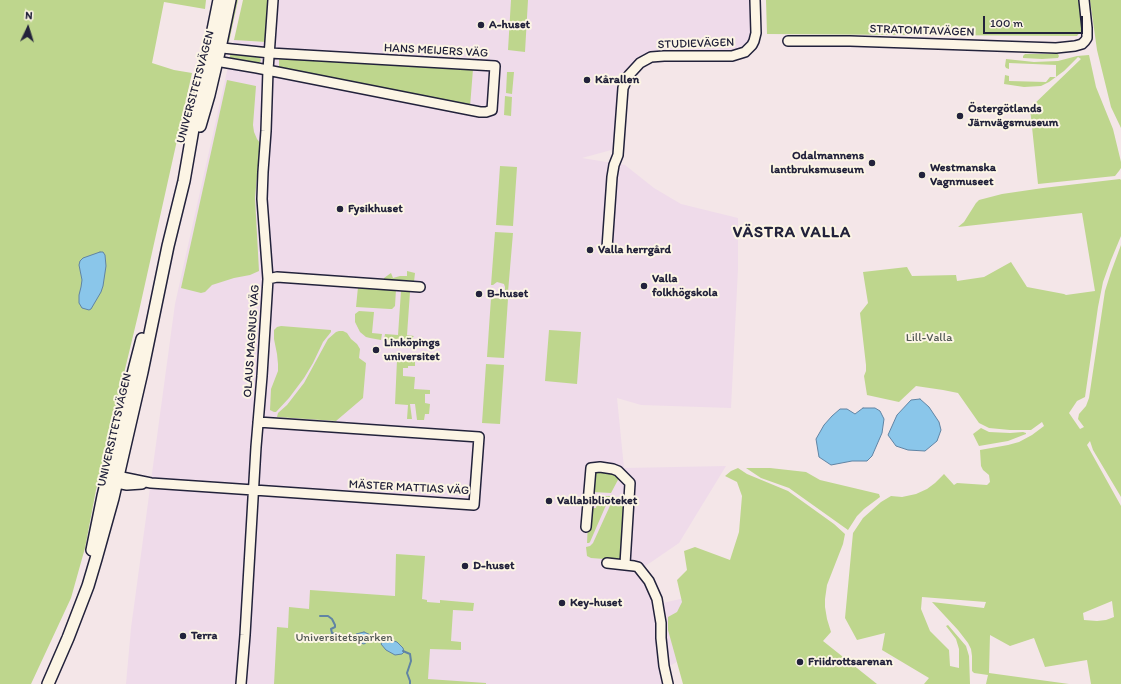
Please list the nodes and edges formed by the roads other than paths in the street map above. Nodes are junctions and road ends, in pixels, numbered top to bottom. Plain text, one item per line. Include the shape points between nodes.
1 (219, 0) edge
2 (230, 0) edge
3 (273, 0) edge
4 (755, 0) edge
5 (1084, 0) edge
6 (788, 41) dead end
7 (215, 47) junction
8 (270, 52) junction
9 (212, 60) junction
10 (268, 70) junction
11 (607, 248) dead end
12 (268, 278) junction
13 (420, 287) dead end
14 (258, 422) junction
15 (112, 479) junction
16 (254, 490) junction
17 (586, 527) dead end
18 (607, 563) dead end
19 (625, 564) junction
20 (48, 684) edge
21 (241, 684) edge
22 (668, 684) edge

1 - 7 main road, UNIVERSITETSVÄGEN
2 - 7 main road, UNIVERSITETSVÄGEN
3 - 8 street, OLAUS MAGNUS VÄG
4 - 11 street, STUDIEVÄGEN via 756,33 752,45 744,52 732,56 651,57 640,63 629,75 623,88 618,155 612,177
5 - 6 street, STRATOMTAVÄGEN via 1087,38 1082,44 1071,47
7 - 8 street, HANS MEIJERS VÄG
7 - 9 main road, UNIVERSITETSVÄGEN
8 - 10 street, OLAUS MAGNUS VÄG
8 - 10 street, HANS MEIJERS VÄG via 495,66 492,110 473,110
9 - 10 street, HANS MEIJERS VÄG
9 - 15 main road, UNIVERSITETSVÄGEN via 209,95 184,181 142,372
10 - 12 street, OLAUS MAGNUS VÄG via 262,199
12 - 13 street
12 - 14 street, OLAUS MAGNUS VÄG
14 - 16 street, OLAUS MAGNUS VÄG
14 - 16 street, MÄSTER MATTIAS VÄG via 479,437 474,505
15 - 16 street, MÄSTER MATTIAS VÄG via 127,485 151,483
15 - 20 main road, UNIVERSITETSVÄGEN via 96,560 88,586
16 - 21 street, OLAUS MAGNUS VÄG
17 - 19 street via 591,468 600,467 618,472 630,483
18 - 19 street
19 - 22 street via 638,567 649,581 657,599

